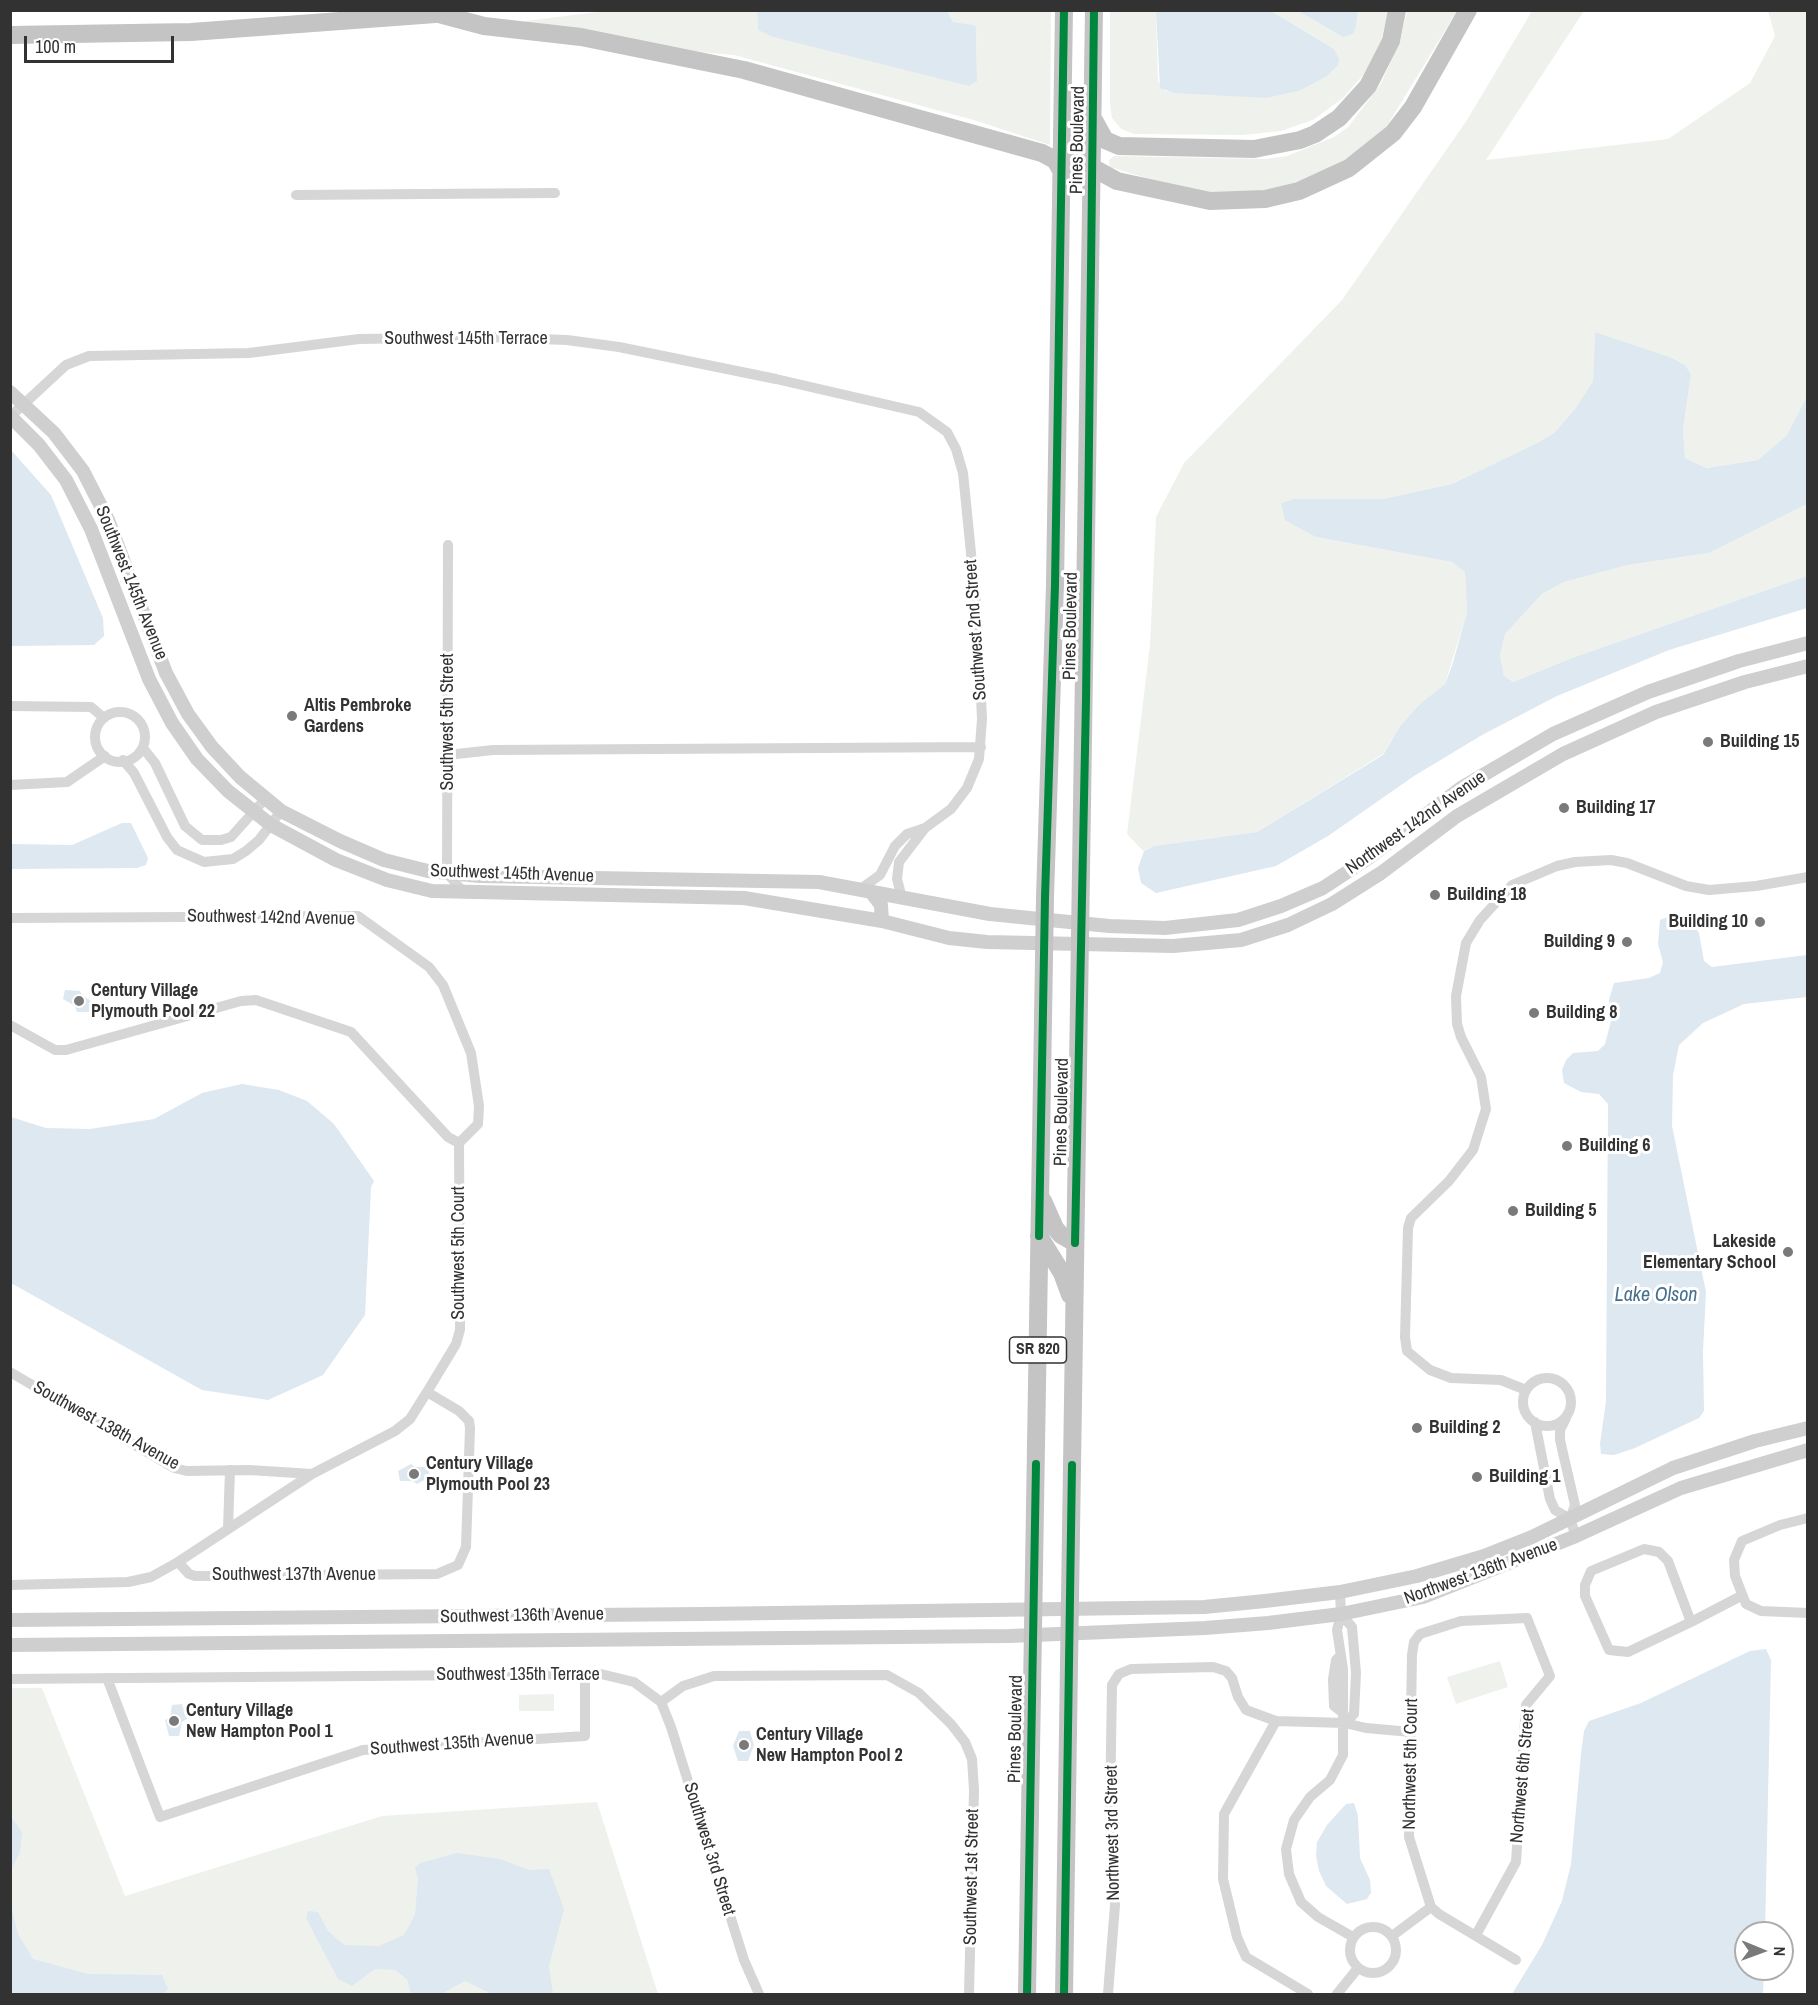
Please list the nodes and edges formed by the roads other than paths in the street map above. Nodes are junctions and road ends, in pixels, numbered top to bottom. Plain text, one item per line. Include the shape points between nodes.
1 (470, 10) edge
2 (1064, 10) edge
3 (1094, 10) edge
4 (1397, 10) edge
5 (1468, 10) edge
6 (439, 14) junction
7 (10, 34) edge
8 (1063, 102) junction
9 (1094, 120) junction
10 (1092, 168) junction
11 (1062, 172) junction
12 (555, 193) dead end
13 (296, 195) dead end
14 (10, 392) edge
15 (24, 403) junction
16 (11, 416) edge
17 (934, 421) joint
18 (448, 545) dead end
19 (1808, 643) edge
20 (1808, 666) edge
21 (10, 706) edge
22 (104, 718) junction
23 (981, 747) junction
24 (143, 748) junction
25 (447, 755) junction
26 (105, 756) junction
27 (123, 760) junction
28 (10, 785) edge
29 (266, 798) junction
30 (281, 811) junction
31 (255, 812) junction
32 (271, 825) junction
33 (925, 828) junction
34 (447, 873) junction
35 (1808, 877) edge
36 (865, 891) junction
37 (464, 893) junction
38 (902, 898) junction
39 (10, 918) edge
40 (1045, 920) junction
41 (882, 921) junction
42 (1081, 923) junction
43 (1045, 944) junction
44 (1080, 945) junction
45 (10, 1025) edge
46 (459, 1143) junction
47 (1040, 1195) junction
48 (1039, 1236) junction
49 (1075, 1243) junction
50 (1074, 1305) junction
51 (10, 1372) edge
52 (1526, 1390) junction
53 (427, 1392) junction
54 (1567, 1416) junction
55 (1535, 1422) junction
56 (1808, 1428) edge
57 (1808, 1450) edge
58 (230, 1470) junction
59 (312, 1474) junction
60 (1808, 1518) edge
61 (1570, 1519) junction
62 (228, 1528) junction
63 (1576, 1536) junction
64 (178, 1562) junction
65 (10, 1585) edge
66 (1340, 1592) junction
67 (1741, 1596) junction
68 (1069, 1608) junction
69 (1033, 1609) junction
70 (1808, 1613) edge
71 (1341, 1614) junction
72 (10, 1620) edge
73 (1691, 1622) junction
74 (1068, 1633) junction
75 (1032, 1635) junction
76 (1414, 1642) joint
77 (10, 1645) edge
78 (1341, 1655) junction
79 (585, 1675) junction
80 (107, 1678) junction
81 (10, 1679) edge
82 (1343, 1690) junction
83 (1356, 1690) junction
84 (661, 1702) junction
85 (1343, 1717) junction
86 (1276, 1721) junction
87 (1411, 1732) junction
88 (1431, 1907) junction
89 (1476, 1935) junction
90 (1392, 1936) junction
91 (1353, 1938) junction
92 (1516, 1960) dead end
93 (1358, 1968) junction
94 (759, 1995) edge
95 (969, 1995) edge
96 (1027, 1995) edge
97 (1064, 1995) edge
98 (1108, 1995) edge
99 (1308, 1995) edge
100 (1337, 1995) edge

1 - 6 highway
2 - 8 highway, Pines Boulevard / SR 820
3 - 9 highway, Pines Boulevard / SR 820
4 - 9 highway via 1391,41 1368,86 1339,118 1300,140 1254,149 1119,146 1105,140
5 - 10 highway via 1413,107 1393,133 1349,168 1315,185 1265,200 1210,201 1117,181
6 - 7 highway via 191,32
6 - 11 highway via 484,26 581,37 744,70 1042,153 1055,160
8 - 10 highway via 1075,146
8 - 11 highway, Pines Boulevard / SR 820
9 - 10 highway, Pines Boulevard / SR 820
10 - 42 highway, Pines Boulevard / SR 820
11 - 40 highway, Pines Boulevard / SR 820
12 - 13 street
14 - 15 street, Southwest 145th Avenue
15 - 16 street, Southwest 145th Terrace
15 - 17 street, Southwest 145th Terrace via 66,365 89,356 249,353 358,339 528,337 619,347 759,375 919,412
15 - 29 street, Southwest 145th Avenue via 83,471 108,520 166,673 188,714 212,747
16 - 31 street, Southwest 145th Avenue via 66,480 91,529 149,679 172,723 197,759
17 - 23 street, Southwest 2nd Street via 956,449 963,473 977,613
18 - 25 street, Southwest 5th Street
19 - 42 street, Northwest 142nd Avenue via 1648,692 1553,734 1461,788 1323,888 1281,906 1238,920 1202,926
20 - 44 street, Northwest 142nd Avenue via 1656,712 1563,754 1457,816 1332,904 1288,925 1241,940 1173,946
21 - 22 street via 91,707
22 - 24 street via 119,713 138,720 145,730
22 - 26 street via 94,732 94,741
23 - 25 street via 493,750
23 - 33 street, Southwest 2nd Street via 973,775 958,801
24 - 27 street
24 - 31 street via 155,763 185,826 202,840 231,837
25 - 34 street, Southwest 5th Street
26 - 27 street
26 - 28 street via 67,782
27 - 32 street via 134,773 167,837 177,850 192,858 204,862 233,859 259,840
29 - 30 street, Southwest 145th Avenue
29 - 31 street
30 - 32 street
30 - 34 street, Southwest 145th Avenue via 384,860
31 - 32 street, Southwest 145th Avenue
32 - 37 street, Southwest 145th Avenue via 336,860 387,880 432,891
33 - 36 street, Southwest 2nd Street via 907,834 895,846 880,875
33 - 38 street, Southwest 2nd Street via 899,862 897,879
34 - 36 street, Southwest 145th Avenue via 819,882
34 - 37 street
35 - 52 street via 1709,890 1686,886 1627,863 1575,862 1512,885 1480,920 1463,951 1456,996 1457,1023 1481,1077 1486,1109 1473,1150 1449,1181 1411,1218 1405,1337 1407,1351 1430,1370 1450,1378 1501,1380
36 - 38 street, Southwest 145th Avenue
36 - 41 street via 881,905
37 - 41 street, Southwest 145th Avenue via 744,898
38 - 40 street, Southwest 145th Avenue
39 - 46 street, Southwest 142nd Avenue via 358,916 429,967 443,985 471,1053 479,1106 478,1124
40 - 42 street, Northwest 142nd Avenue
40 - 43 highway, Pines Boulevard / SR 820
41 - 43 street, Southwest 145th Avenue via 949,938
42 - 44 highway, Pines Boulevard / SR 820
43 - 44 street, Northwest 142nd Avenue
43 - 47 highway, Pines Boulevard / SR 820
44 - 49 highway, Pines Boulevard / SR 820
45 - 46 street via 55,1050 66,1050 256,1000 351,1032 448,1137
46 - 53 street, Southwest 5th Court via 460,1330 456,1344
47 - 48 highway, Pines Boulevard / SR 820
47 - 49 highway via 1055,1228
48 - 50 highway via 1062,1273
48 - 69 highway, Pines Boulevard / SR 820
49 - 50 highway, Pines Boulevard / SR 820
50 - 68 highway, Pines Boulevard / SR 820
51 - 58 street, Southwest 138th Avenue via 174,1468
52 - 54 street via 1537,1379 1553,1377 1560,1381 1572,1401
52 - 55 street via 1523,1407
53 - 59 street via 410,1419 395,1431
53 - 64 street, Southwest 137th Avenue via 469,1421 466,1547 458,1565 437,1574 195,1576
54 - 55 street via 1555,1425
54 - 61 street via 1560,1440 1575,1505
55 - 61 street via 1552,1504
56 - 61 street, Northwest 136th Avenue via 1673,1468
57 - 63 street, Northwest 136th Avenue via 1681,1488
58 - 59 street, Southwest 138th Avenue
58 - 62 street
59 - 62 street
60 - 67 street via 1742,1541 1734,1568
61 - 63 street
61 - 66 street, Northwest 136th Avenue via 1484,1556 1417,1576
62 - 64 street
63 - 71 street, Northwest 136th Avenue via 1423,1597
64 - 65 street via 151,1577 128,1582
66 - 68 street, Northwest 136th Avenue via 1204,1606
66 - 71 street
67 - 70 street via 1746,1604 1761,1611
67 - 73 street
68 - 69 street, Northwest 136th Avenue
68 - 74 highway, Pines Boulevard / SR 820
69 - 72 street, Southwest 136th Avenue
69 - 75 highway, Pines Boulevard / SR 820
71 - 74 street, Northwest 136th Avenue via 1205,1628
71 - 78 street via 1337,1630
71 - 83 street via 1352,1627
73 - 73 street via 1668,1561 1659,1552 1644,1549 1591,1571 1585,1585 1585,1596 1609,1650 1628,1652
74 - 75 street, Northwest 136th Avenue
74 - 97 highway, Pines Boulevard / SR 820
75 - 77 street, Southwest 136th Avenue
75 - 96 highway, Pines Boulevard / SR 820
76 - 87 street, Northwest 5th Court
76 - 89 street, Northwest 6th Street via 1420,1634 1461,1621 1527,1618 1550,1676 1526,1705 1516,1862
78 - 82 street
78 - 85 street via 1336,1660 1333,1679 1334,1706
79 - 80 street, Southwest 135th Terrace
79 - 80 street, Southwest 135th Avenue via 585,1736 363,1750 160,1817
79 - 84 street, Southwest 135th Terrace via 624,1678
80 - 81 street, Southwest 135th Terrace
82 - 83 street
82 - 85 street
83 - 85 street via 1354,1714
84 - 94 street, Southwest 3rd Street via 744,1960
84 - 95 street, Southwest 1st Street via 683,1686 714,1676 887,1675 919,1693 951,1724 965,1742 972,1760
85 - 86 street
85 - 87 street via 1366,1728
85 - 91 street via 1343,1755 1330,1780 1310,1797 1294,1820 1286,1849 1289,1874 1301,1902
86 - 98 street, Northwest 3rd Street via 1246,1710 1226,1671 1213,1667 1131,1669 1119,1674 1112,1685 1110,1810 1115,1905
86 - 99 street via 1224,1814 1223,1879 1246,1957
87 - 88 street, Northwest 5th Court via 1409,1837
88 - 89 street
88 - 90 street
89 - 92 street
90 - 91 street via 1372,1926
90 - 93 street via 1395,1958 1386,1970 1372,1973
91 - 93 street via 1351,1957
93 - 100 street

